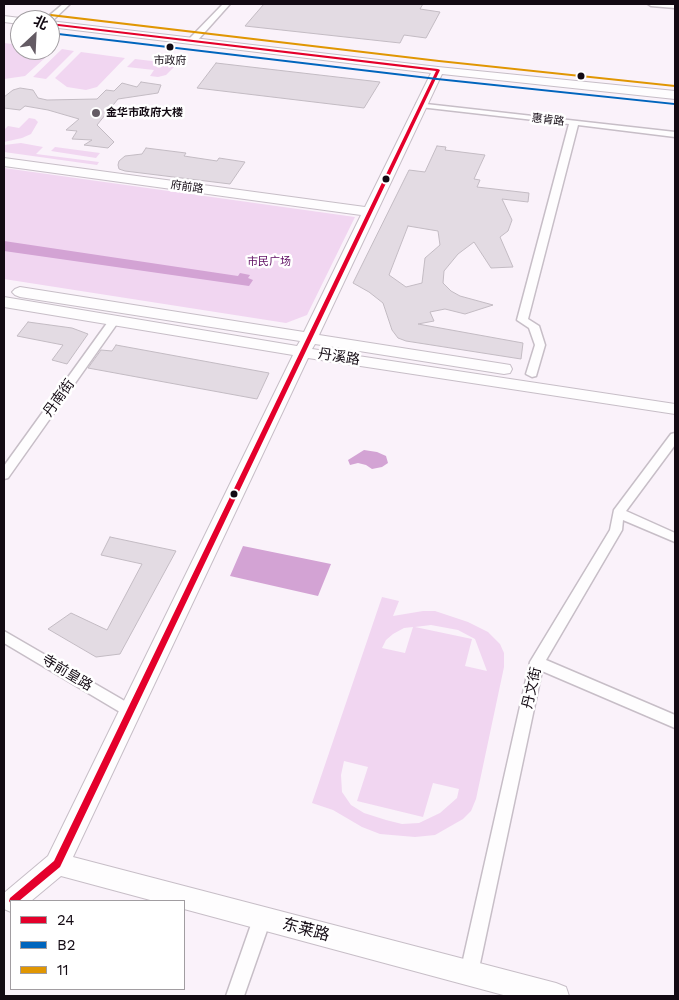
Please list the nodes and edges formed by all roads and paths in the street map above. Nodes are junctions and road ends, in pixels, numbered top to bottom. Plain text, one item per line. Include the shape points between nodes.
1 (227, 4) edge
2 (651, 4) edge
3 (675, 6) edge
4 (60, 25) edge
5 (60, 33) edge
6 (193, 40) junction
7 (435, 73) junction
8 (675, 95) edge
9 (675, 103) edge
10 (420, 105) junction
11 (574, 123) junction
12 (675, 134) edge
13 (4, 162) edge
14 (370, 212) junction
15 (4, 290) edge
16 (4, 302) edge
17 (114, 322) junction
18 (305, 345) junction
19 (532, 374) junction
20 (675, 396) edge
21 (675, 409) edge
22 (674, 442) edge
23 (4, 475) edge
24 (618, 513) junction
25 (675, 538) edge
26 (4, 636) edge
27 (537, 662) junction
28 (130, 711) junction
29 (675, 722) edge
30 (57, 864) junction
31 (14, 900) edge
32 (262, 919) junction
33 (469, 973) junction
34 (235, 996) edge
35 (556, 996) edge

1 - 6 street
2 - 3 street
4 - 6 street
5 - 7 main road
6 - 7 street
7 - 8 street
7 - 9 main road
7 - 10 street
10 - 11 street, 惠肯路
10 - 14 street
11 - 12 street, 惠肯路
11 - 19 street via 522,320 534,326 540,345
13 - 14 street, 府前路
14 - 18 street
15 - 18 main road, 丹溪路
16 - 17 street, 丹溪路
17 - 18 street, 丹溪路
17 - 23 street, 丹南街
18 - 19 main road, 丹溪路
18 - 21 street, 丹溪路
18 - 28 street
19 - 20 main road, 丹溪路
22 - 24 street, 丹文街
24 - 25 street
24 - 27 street, 丹文街 via 616,530
26 - 28 street, 寺前皇路
27 - 29 street
27 - 33 street, 丹文街
28 - 30 street
30 - 31 street
30 - 32 street, 东莱路
32 - 33 street, 东莱路
32 - 34 street
33 - 35 street, 东莱路

